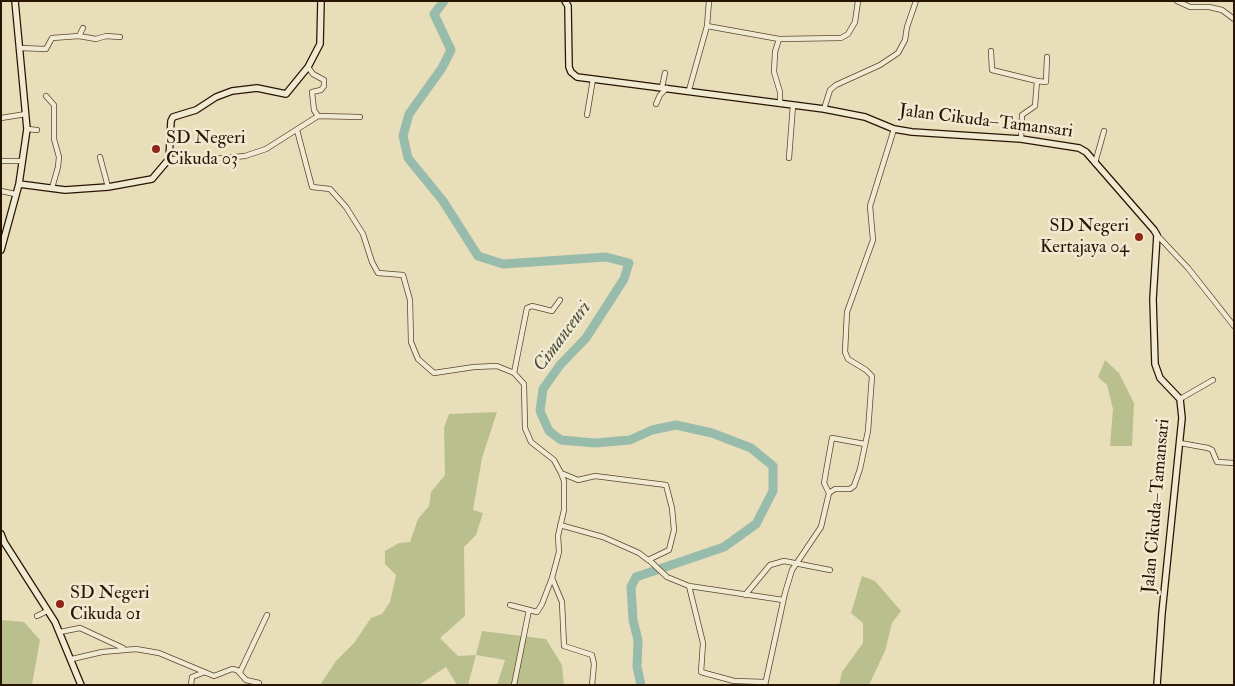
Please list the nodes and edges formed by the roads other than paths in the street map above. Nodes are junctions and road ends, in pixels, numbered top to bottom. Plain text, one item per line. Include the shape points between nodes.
1 (15, 1) edge
2 (321, 1) edge
3 (566, 1) edge
4 (709, 1) edge
5 (858, 1) edge
6 (916, 1) edge
7 (1177, 1) edge
8 (1234, 19) edge
9 (707, 26) junction
10 (83, 28) dead end
11 (79, 36) junction
12 (120, 37) dead end
13 (779, 39) junction
14 (20, 48) junction
15 (990, 51) dead end
16 (1047, 57) dead end
17 (308, 68) junction
18 (665, 73) dead end
19 (593, 79) junction
20 (1037, 82) junction
21 (664, 88) junction
22 (689, 90) junction
23 (46, 96) dead end
24 (656, 104) dead end
25 (780, 104) junction
26 (793, 106) junction
27 (824, 109) junction
28 (26, 114) junction
29 (586, 115) dead end
30 (318, 116) junction
31 (360, 117) dead end
32 (1, 118) edge
33 (894, 128) junction
34 (27, 129) junction
35 (37, 130) dead end
36 (297, 130) junction
37 (1104, 131) dead end
38 (1021, 139) junction
39 (100, 157) dead end
40 (789, 158) dead end
41 (169, 159) junction
42 (1, 161) edge
43 (22, 162) junction
44 (1095, 163) junction
45 (19, 184) junction
46 (108, 187) junction
47 (52, 188) junction
48 (1, 191) edge
49 (15, 194) junction
50 (1157, 234) junction
51 (1, 250) edge
52 (560, 300) dead end
53 (1234, 326) edge
54 (514, 373) junction
55 (1213, 380) dead end
56 (1180, 399) junction
57 (1180, 443) junction
58 (864, 444) junction
59 (1234, 463) edge
60 (561, 473) junction
61 (829, 493) junction
62 (560, 525) junction
63 (1, 534) edge
64 (3, 542) edge
65 (649, 560) dead end
66 (795, 564) junction
67 (830, 570) dead end
68 (552, 578) junction
69 (689, 586) junction
70 (745, 595) junction
71 (783, 600) junction
72 (510, 605) dead end
73 (529, 610) junction
74 (47, 611) junction
75 (37, 616) dead end
76 (267, 616) dead end
77 (60, 632) junction
78 (125, 649) junction
79 (72, 659) junction
80 (206, 672) junction
81 (240, 672) junction
82 (258, 683) dead end
83 (765, 684) edge
84 (81, 685) edge
85 (191, 685) edge
86 (514, 685) edge
87 (592, 685) edge
88 (1157, 685) edge

1 - 14 street
2 - 17 street via 320,44
3 - 19 street, Jalan Cikuda–Tamansari via 571,72 577,77
4 - 9 street
5 - 13 street via 855,22 848,34 841,38
6 - 27 street via 898,53 836,85 830,90
7 - 8 street via 1190,7 1222,10
9 - 13 street
9 - 22 street
10 - 11 street
11 - 12 street via 96,39
11 - 14 street via 52,38 46,49
13 - 25 street via 774,72
14 - 28 street
15 - 20 street via 992,70
16 - 20 street via 1046,82
17 - 30 street via 324,80 321,90 312,92
17 - 41 street via 286,94 257,88 232,91 196,110 173,116
18 - 21 street
19 - 21 street, Jalan Cikuda–Tamansari
19 - 29 street
20 - 38 street via 1035,106 1022,115
21 - 22 street, Jalan Cikuda–Tamansari
21 - 24 street
22 - 25 street, Jalan Cikuda–Tamansari
23 - 47 street via 54,105 54,139 59,157
25 - 26 street, Jalan Cikuda–Tamansari
26 - 27 street, Jalan Cikuda–Tamansari
26 - 40 street
27 - 33 street, Jalan Cikuda–Tamansari via 865,117
28 - 32 street
28 - 34 street
30 - 31 street
30 - 36 street
33 - 38 street, Jalan Cikuda–Tamansari
33 - 58 street via 870,206 873,240 847,312 845,352 848,359 872,376
34 - 35 street
34 - 43 street
36 - 41 street via 266,149 245,156
36 - 54 street via 312,187 330,189 346,207 363,234 378,272 403,275 410,300 410,342 418,359 434,373 486,365
37 - 44 street
38 - 44 street, Jalan Cikuda–Tamansari via 1079,148
39 - 46 street
41 - 46 street via 152,179
42 - 43 street
43 - 45 street
44 - 50 street, Jalan Cikuda–Tamansari
45 - 47 street
45 - 49 street
46 - 47 street
48 - 49 street
49 - 51 street
50 - 53 street
50 - 56 street, Jalan Cikuda–Tamansari via 1153,299 1155,364 1160,378
52 - 54 street via 552,311 532,306 527,308
54 - 60 street via 524,384 529,438 554,460
55 - 56 street
56 - 57 street, Jalan Cikuda–Tamansari
57 - 59 street via 1208,448 1217,462
57 - 88 street, Jalan Cikuda–Tamansari
58 - 61 street via 854,486
58 - 61 street via 832,438 824,483
60 - 62 street via 564,493
60 - 62 street via 578,480 596,476 666,485 674,530 669,550 648,560 603,537
61 - 66 street via 821,527
62 - 68 street via 559,552
63 - 64 street
64 - 74 street
65 - 69 street via 667,577
66 - 67 street
66 - 70 street via 784,561 770,565
66 - 71 street
68 - 73 street via 537,612
68 - 87 street via 562,602 564,646 592,655
69 - 70 street
69 - 83 street via 703,643 701,672 734,681
70 - 71 street
71 - 83 street
72 - 73 street
73 - 86 street
74 - 75 street
74 - 77 street
76 - 81 street
77 - 78 street via 80,628
77 - 79 street
78 - 79 street
78 - 80 street via 159,653
79 - 84 street
80 - 81 street via 214,676 232,669
80 - 85 street via 192,677
81 - 82 street via 246,680

